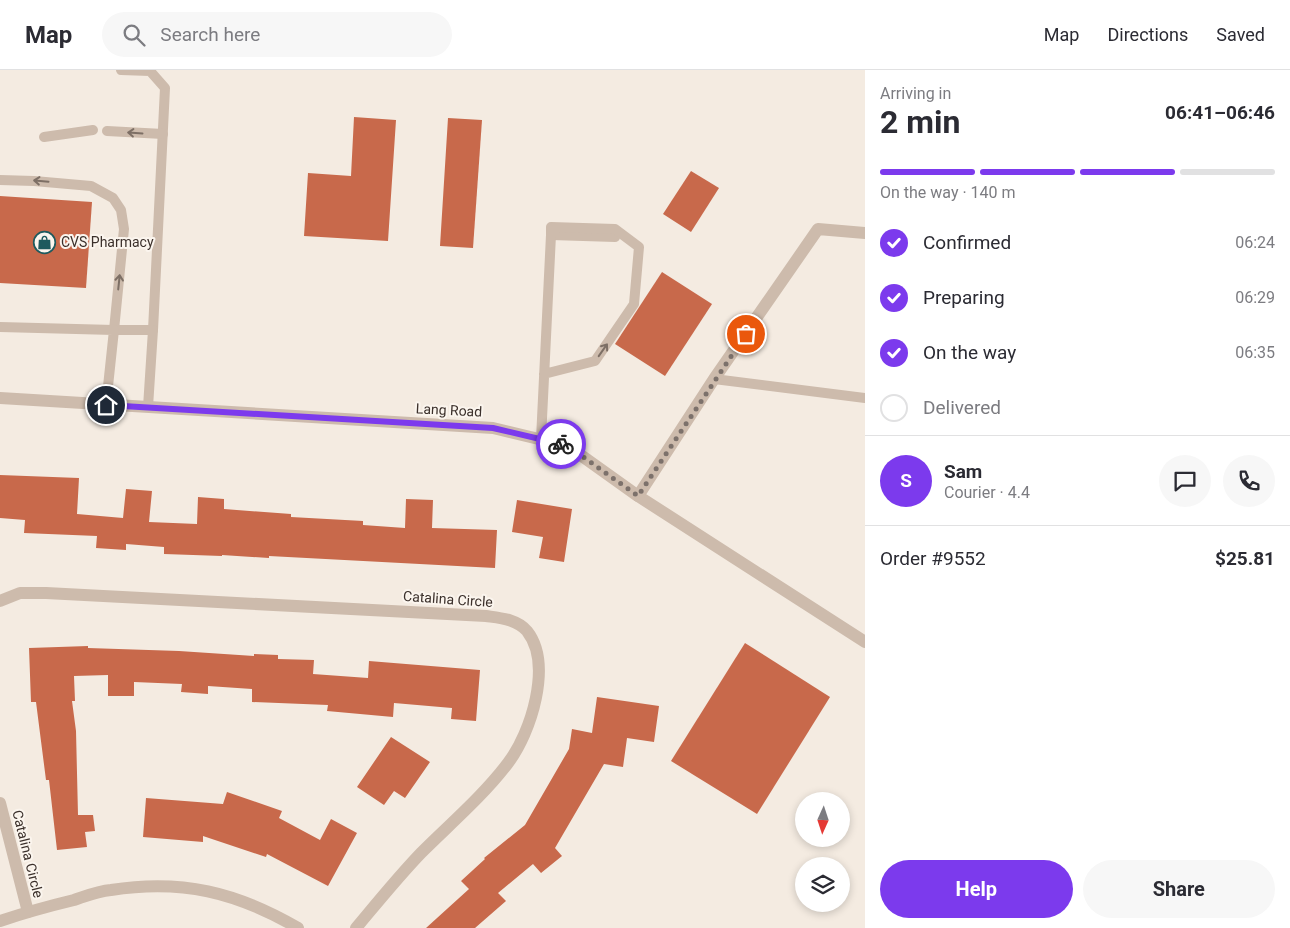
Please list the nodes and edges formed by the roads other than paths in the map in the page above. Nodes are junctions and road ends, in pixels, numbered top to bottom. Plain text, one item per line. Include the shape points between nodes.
1 (121, 70) edge
2 (93, 130) dead end
3 (107, 131) dead end
4 (163, 134) junction
5 (44, 137) dead end
6 (0, 180) edge
7 (865, 233) edge
8 (0, 327) edge
9 (114, 330) junction
10 (153, 330) junction
11 (544, 374) junction
12 (714, 379) junction
13 (0, 398) edge
14 (865, 398) edge
15 (106, 405) junction
16 (148, 407) junction
17 (541, 439) junction
18 (638, 496) junction
19 (0, 601) edge
20 (865, 642) edge
21 (0, 803) edge
22 (28, 912) junction
23 (0, 921) edge
24 (298, 928) edge
25 (356, 928) edge

1 - 4 lane via 150,71 165,88
2 - 5 lane
4 -> 3 lane
4 - 10 lane
9 -> 6 lane via 124,229 122,210 113,198 91,186
7 - 12 street via 818,230
8 - 9 lane
9 - 10 lane
9 - 15 lane
10 - 16 lane
11 -> 11 lane via 595,361 634,304 639,247 615,229 551,231
11 - 17 lane
12 - 14 lane
12 - 18 street
13 - 15 street, Lang Road
15 - 16 street, Lang Road
16 - 17 street, Lang Road via 493,428
17 - 18 street, Lang Road via 568,446
18 - 20 street, Lang Road
19 - 25 street, Catalina Circle via 20,593 46,592 486,616 507,619 527,631 539,657 528,730 503,769 420,855
21 - 22 street, Catalina Circle
22 - 23 street
22 - 24 street via 109,890 190,887 249,904

